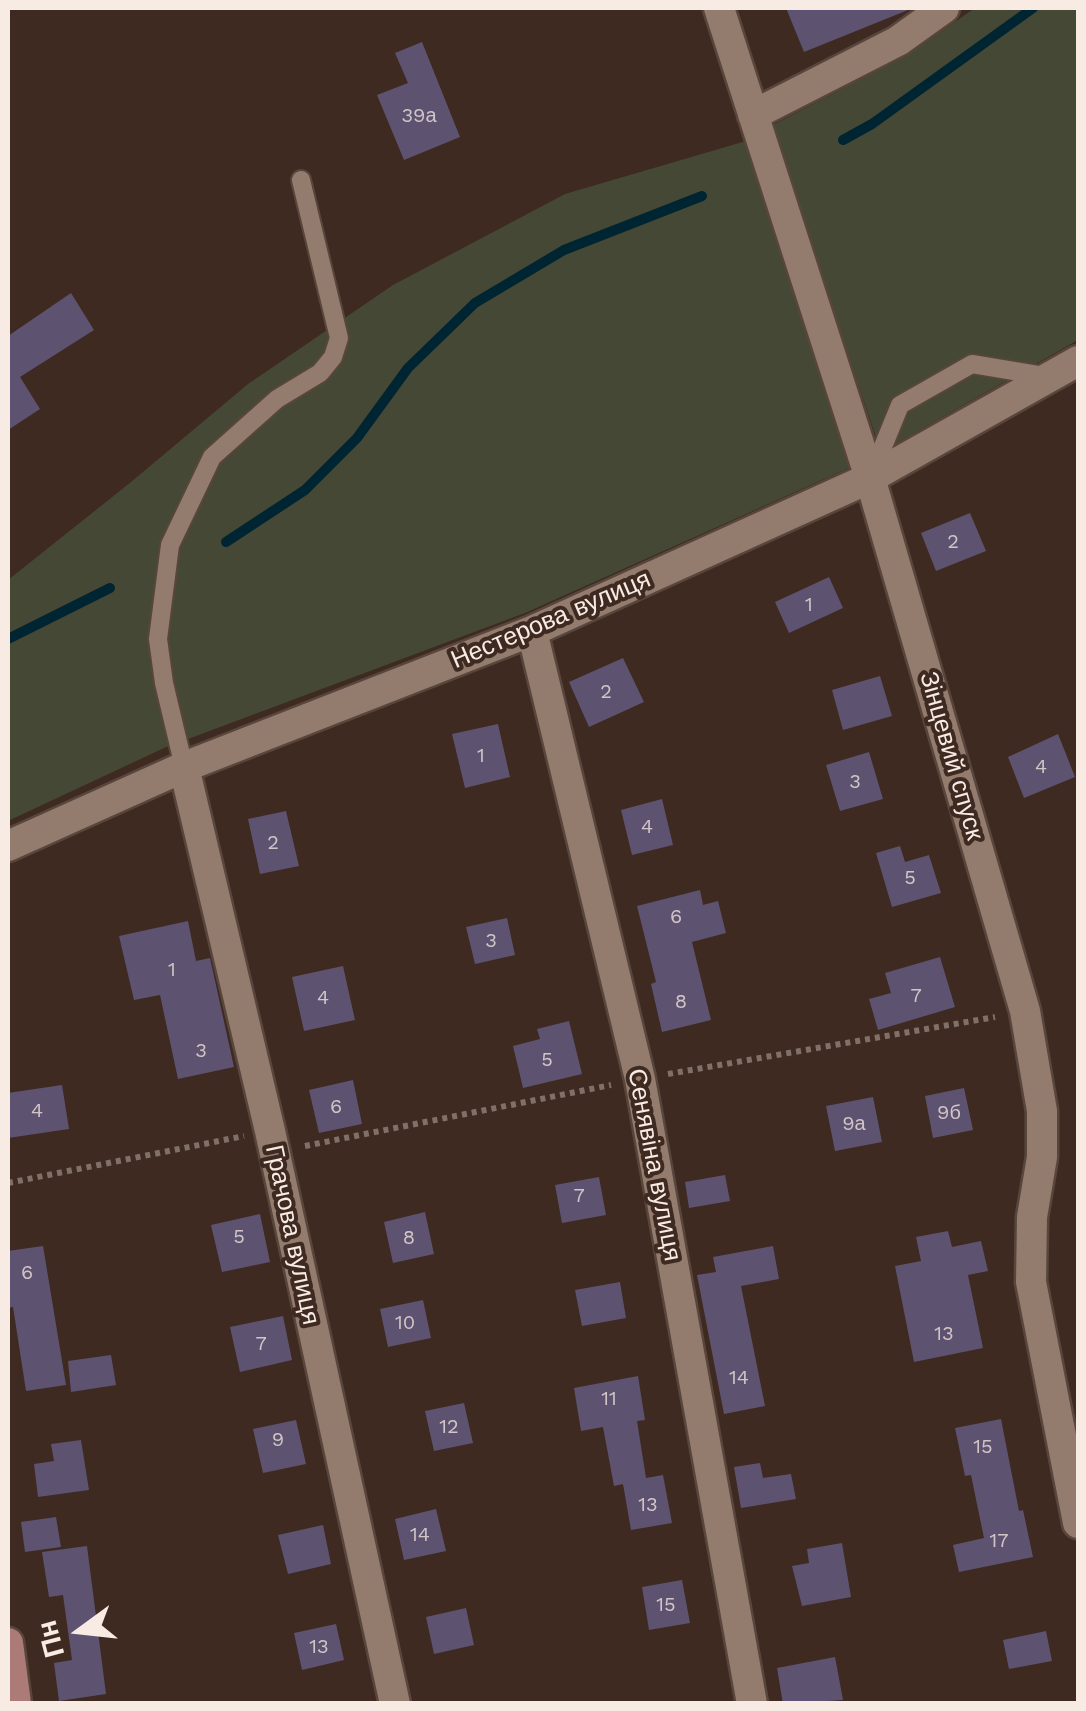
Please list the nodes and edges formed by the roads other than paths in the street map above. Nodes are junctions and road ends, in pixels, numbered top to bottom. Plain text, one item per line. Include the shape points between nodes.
1 (718, 8) edge
2 (944, 8) edge
3 (753, 115) junction
4 (301, 180) dead end
5 (1078, 362) edge
6 (1050, 377) junction
7 (870, 478) junction
8 (532, 631) junction
9 (184, 767) junction
10 (8, 846) edge
11 (1078, 1523) edge
12 (8, 1643) edge
13 (16, 1704) edge
14 (395, 1704) edge
15 (752, 1704) edge

1 - 3 street, Зінцевий спуск
2 - 3 street via 898,40
3 - 7 street, Зінцевий спуск
4 - 9 lane via 339,338 320,373 277,399 212,457 170,546 158,639
5 - 6 street, Нестерова вулиця
6 - 7 street, Нестерова вулиця
6 - 7 lane via 972,364 900,404
7 - 8 street, Нестерова вулиця
7 - 11 street, Зінцевий спуск via 1025,1012 1042,1111 1031,1282
8 - 9 street, Нестерова вулиця
8 - 15 street, Сенявіна вулиця via 640,1079
9 - 10 street, Нестерова вулиця
9 - 14 street, Грачова вулиця
12 - 13 street

